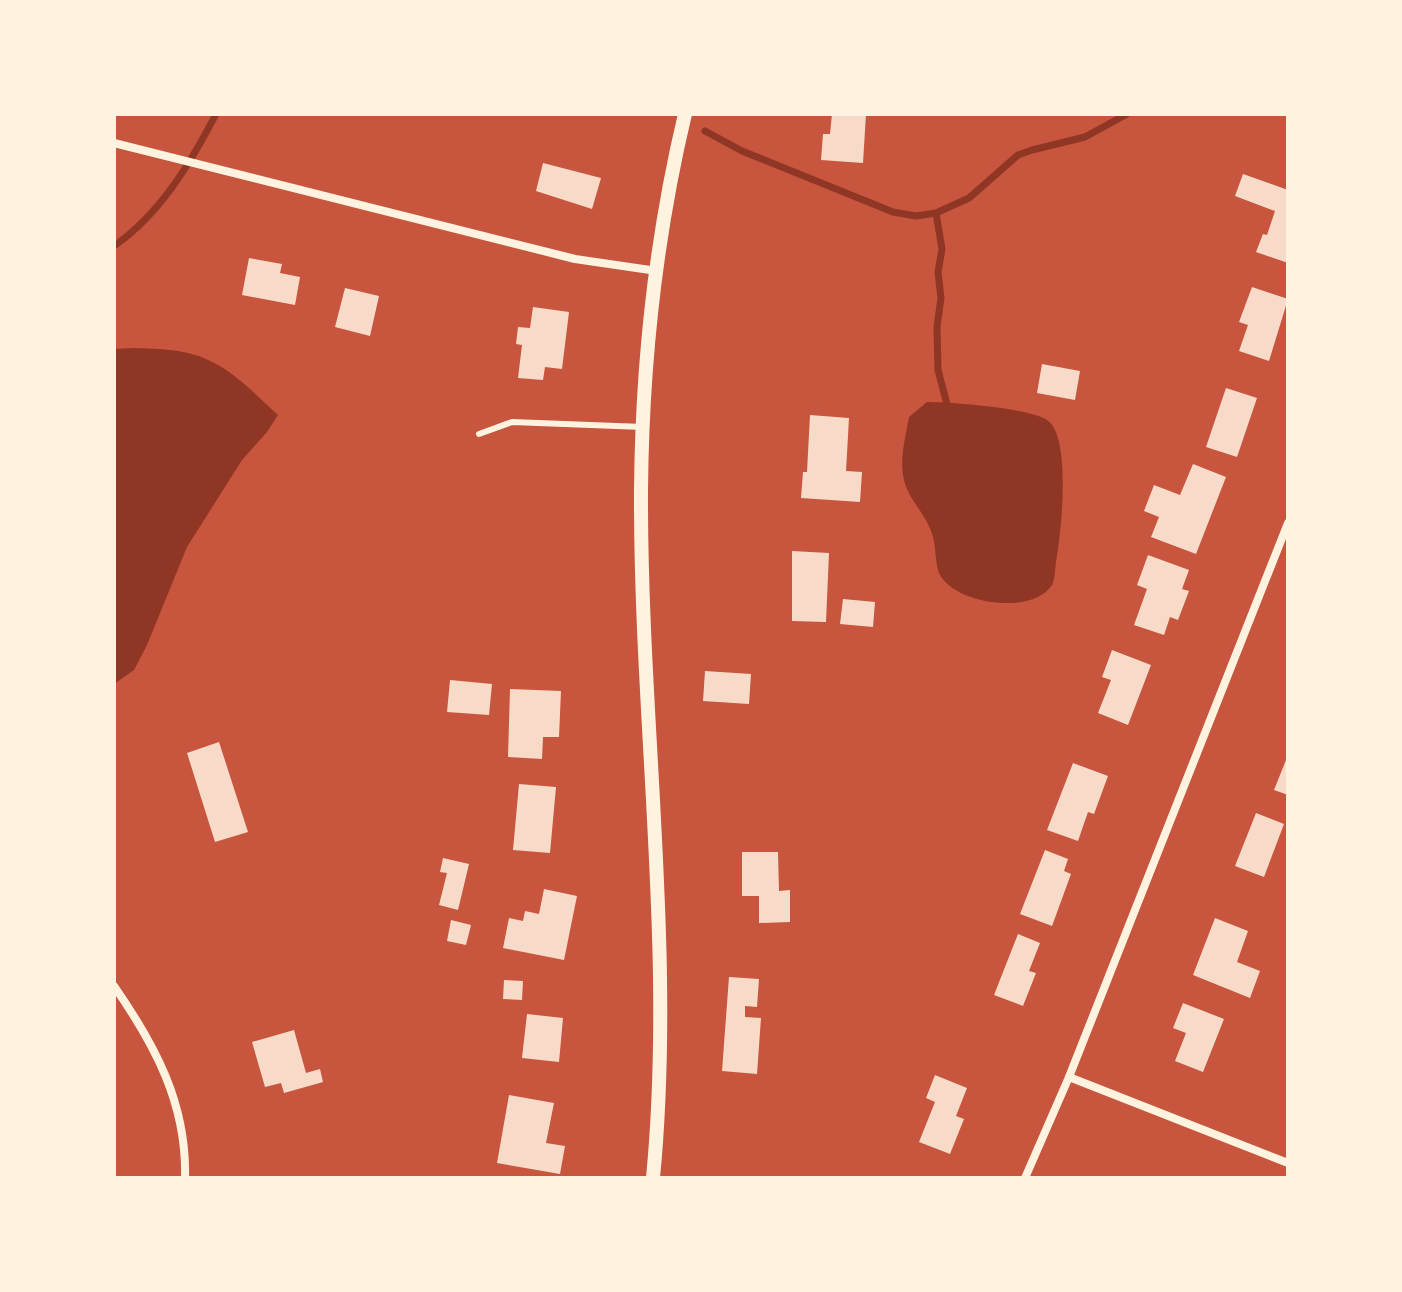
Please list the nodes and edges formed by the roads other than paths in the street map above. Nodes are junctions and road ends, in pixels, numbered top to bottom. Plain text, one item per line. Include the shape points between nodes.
1 (685, 114) edge
2 (114, 143) edge
3 (658, 271) junction
4 (643, 427) junction
5 (479, 434) dead end
6 (1288, 523) edge
7 (114, 986) edge
8 (1069, 1077) junction
9 (1288, 1163) edge
10 (185, 1178) edge
11 (653, 1178) edge
12 (1025, 1178) edge

1 - 3 street
2 - 3 street via 575,259
3 - 4 street
4 - 5 lane via 512,422
4 - 11 street via 642,567 662,1015
6 - 8 street
7 - 10 street via 148,1035 173,1094 186,1154
8 - 9 street
8 - 12 street

